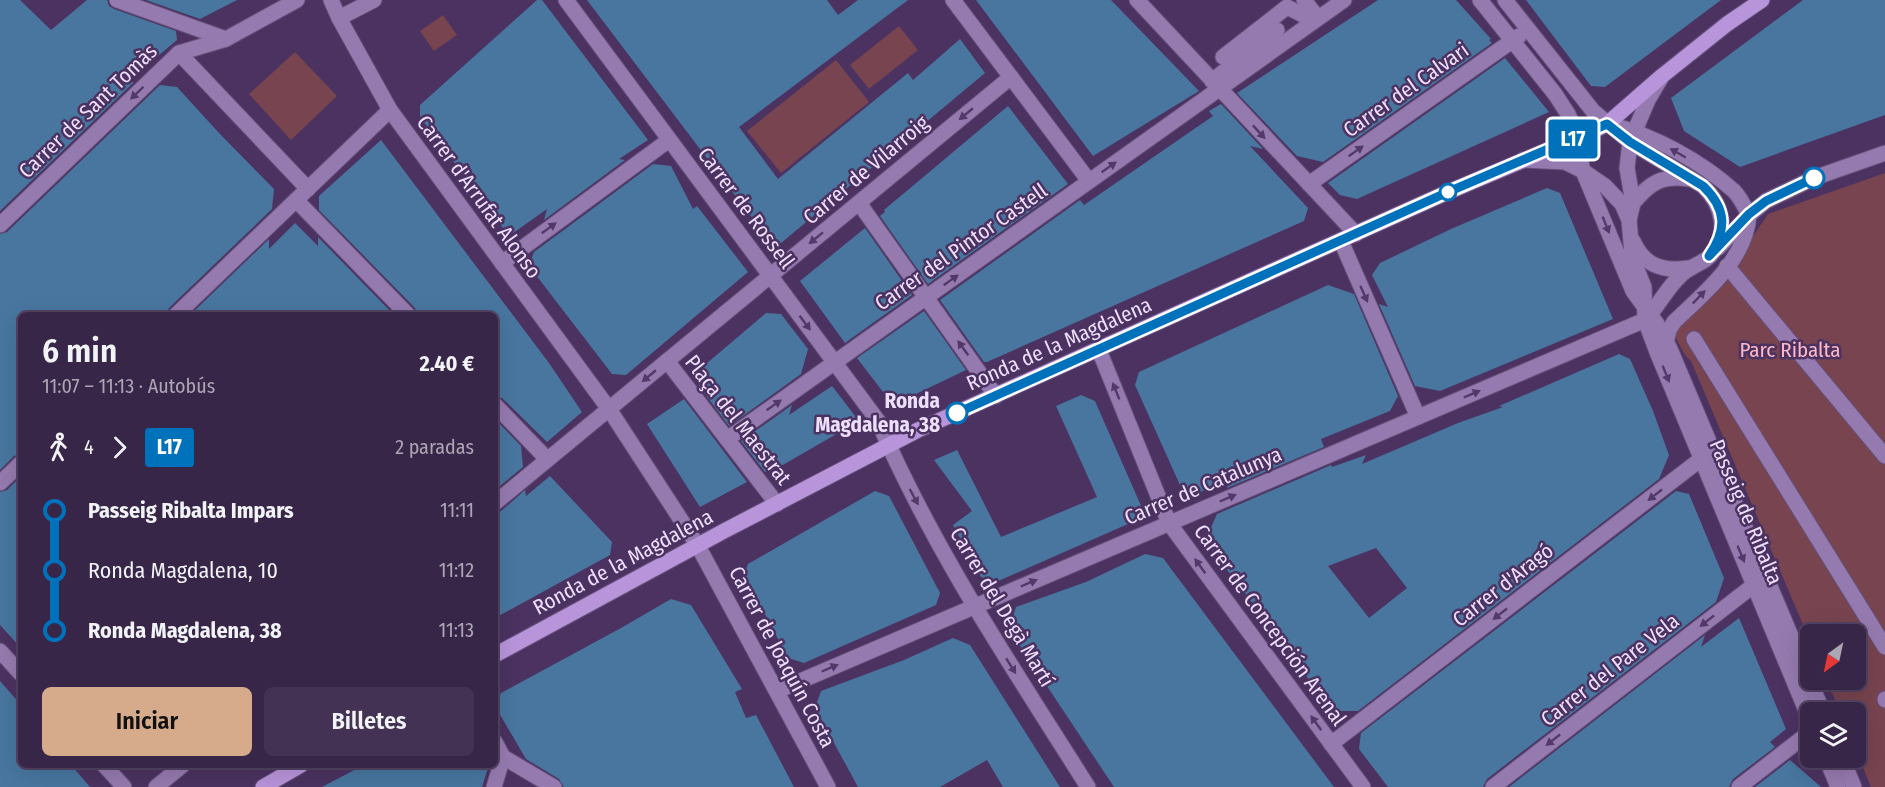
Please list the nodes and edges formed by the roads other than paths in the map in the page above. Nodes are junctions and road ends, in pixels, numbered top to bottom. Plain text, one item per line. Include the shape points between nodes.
1 (117, 0) edge
2 (297, 0) edge
3 (331, 0) edge
4 (374, 0) edge
5 (566, 0) edge
6 (953, 0) edge
7 (1137, 0) edge
8 (1304, 0) edge
9 (1344, 0) edge
10 (1480, 0) edge
11 (1491, 0) edge
12 (1505, 0) edge
13 (1762, 0) edge
14 (339, 18) junction
15 (1316, 20) junction
16 (1277, 30) dead end
17 (1520, 35) junction
18 (226, 39) junction
19 (179, 53) junction
20 (1223, 57) dead end
21 (1662, 76) junction
22 (1011, 77) junction
23 (1215, 85) junction
24 (390, 110) junction
25 (1607, 124) junction
26 (1632, 137) junction
27 (1576, 138) junction
28 (669, 140) junction
29 (1885, 153) edge
30 (1523, 160) junction
31 (1583, 171) junction
32 (1692, 180) junction
33 (1089, 181) junction
34 (1309, 184) junction
35 (308, 189) junction
36 (296, 200) junction
37 (859, 203) junction
38 (1633, 203) junction
39 (1749, 214) junction
40 (1629, 220) junction
41 (0, 225) edge
42 (1356, 234) junction
43 (1630, 236) junction
44 (1341, 241) junction
45 (1709, 256) junction
46 (502, 263) junction
47 (1727, 266) junction
48 (1689, 268) junction
49 (770, 276) junction
50 (926, 297) junction
51 (179, 312) edge
52 (405, 312) edge
53 (1647, 315) junction
54 (1694, 339) dead end
55 (1666, 343) junction
56 (1099, 350) junction
57 (667, 361) junction
58 (834, 363) junction
59 (996, 396) junction
60 (498, 408) edge
61 (609, 409) junction
62 (1418, 417) junction
63 (727, 439) junction
64 (888, 444) junction
65 (1885, 456) edge
66 (547, 459) junction
67 (1701, 459) junction
68 (18, 466) edge
69 (0, 483) edge
70 (498, 500) edge
71 (777, 504) junction
72 (1169, 523) junction
73 (698, 546) junction
74 (1754, 585) junction
75 (974, 607) junction
76 (1885, 647) edge
77 (0, 651) edge
78 (498, 653) edge
79 (18, 671) edge
80 (777, 691) junction
81 (1803, 702) edge
82 (1818, 702) edge
83 (1800, 740) edge
84 (1331, 744) junction
85 (498, 748) edge
86 (503, 757) junction
87 (107, 768) edge
88 (179, 768) edge
89 (296, 768) edge
90 (1830, 768) edge
91 (1846, 768) edge
92 (124, 787) edge
93 (156, 787) edge
94 (264, 787) edge
95 (494, 787) edge
96 (554, 787) edge
97 (828, 787) edge
98 (1088, 787) edge
99 (1363, 787) edge
100 (1493, 787) edge
101 (1739, 787) edge
102 (1838, 787) edge
103 (1854, 787) edge

1 - 18 street
2 - 18 street
3 - 14 street, Carrer d'Arrufat Alonso
4 - 14 street
5 - 28 street, Carrer de Rossell
6 - 22 street
7 - 23 street
8 - 15 street
9 - 15 street
10 - 17 street
11 - 17 street
12 - 17 street
13 - 21 main road, Ronda de la Magdalena
14 - 24 street, Carrer d'Arrufat Alonso
15 - 20 street via 1287,7
15 - 23 street
16 - 23 street
17 - 25 street
17 - 27 street via 1564,107
34 -> 17 street, Carrer del Calvari
18 - 19 street
19 - 35 street
19 -> 41 street, Carrer de Sant Tomàs
21 - 25 main road, Ronda de la Magdalena
21 - 26 street
22 - 33 street
22 -> 37 street, Carrer de Vilarroig
33 -> 23 street, Carrer del Pintor Castell
23 -> 34 street
24 - 35 street
24 - 46 street, Carrer d'Arrufat Alonso
25 - 26 street
25 - 27 main road, Ronda de la Magdalena
26 - 32 street
26 - 38 street via 1627,168
39 -> 26 street via 1736,193 1710,172 1671,149
27 - 30 main road, Ronda de la Magdalena
27 - 31 street
46 -> 28 street
28 - 49 street, Carrer de Rossell
29 - 39 street via 1814,178 1766,201
30 - 31 street, Ronda de la Magdalena via 1565,162
30 - 42 main road, Ronda de la Magdalena
31 - 40 street, Ronda de la Magdalena via 1622,204
31 -> 53 street via 1633,291
32 - 38 street via 1665,179 1654,183
32 - 45 street via 1703,186 1719,206 1721,232
50 -> 33 street, Carrer del Pintor Castell
34 - 42 street
35 - 36 street
36 - 51 street
36 - 52 street
37 -> 49 street, Carrer de Vilarroig
37 - 50 street
38 - 40 street
39 - 45 street
39 - 47 street via 1746,236
40 - 43 street
42 - 44 main road, Ronda de la Magdalena
43 - 48 street via 1647,260 1659,267
43 - 53 street
44 - 56 main road, Ronda de la Magdalena
44 -> 62 street
45 - 48 street
46 - 61 street, Carrer d'Arrufat Alonso
55 -> 47 street via 1674,322
47 - 65 street
48 - 53 street
49 - 57 street, Carrer de Vilarroig
49 -> 58 street, Carrer de Rossell
50 - 58 street, Carrer del Pintor Castell
59 -> 50 street
53 - 55 street, Passeig de Ribalta via 1657,324
62 -> 53 street, Carrer de Catalunya
53 -> 67 street, Passeig de Ribalta
54 - 76 street
55 - 82 street, Passeig de Ribalta
56 - 59 main road, Ronda de la Magdalena
72 -> 56 street, Carrer de Concepción Arenal
57 -> 61 street, Carrer de Vilarroig
57 - 63 street, Plaça del Maestrat
63 -> 58 street, Carrer del Pintor Castell
58 - 64 street, Carrer de Rossell via 878,421
59 - 64 main road, Ronda de la Magdalena
60 - 66 street
61 - 66 street
61 - 73 street
72 -> 62 street, Carrer de Catalunya
63 - 71 street, Plaça del Maestrat
64 - 71 main road, Ronda de la Magdalena
64 -> 75 street, Carrer del Degà Martí
66 - 70 street
67 -> 74 street, Passeig de Ribalta
67 -> 84 street, Carrer d'Aragó
68 - 69 street
71 - 73 main road, Ronda de la Magdalena
75 -> 72 street, Carrer de Catalunya
84 -> 72 street, Carrer de Concepción Arenal
73 - 78 main road, Ronda de la Magdalena
73 - 80 street, Carrer de Joaquín Costa
74 - 81 street, Passeig de Ribalta
74 -> 100 street, Carrer del Pare Vela
80 -> 75 street, Carrer de Catalunya
75 -> 98 street, Carrer del Degà Martí
77 - 79 street
80 - 97 street, Carrer de Joaquín Costa
83 - 101 street
84 - 99 street, Carrer de Concepción Arenal
85 - 86 street
86 - 95 street
86 - 96 street
87 - 92 street
88 - 93 street
89 - 94 main road
90 - 102 street
91 - 103 street

